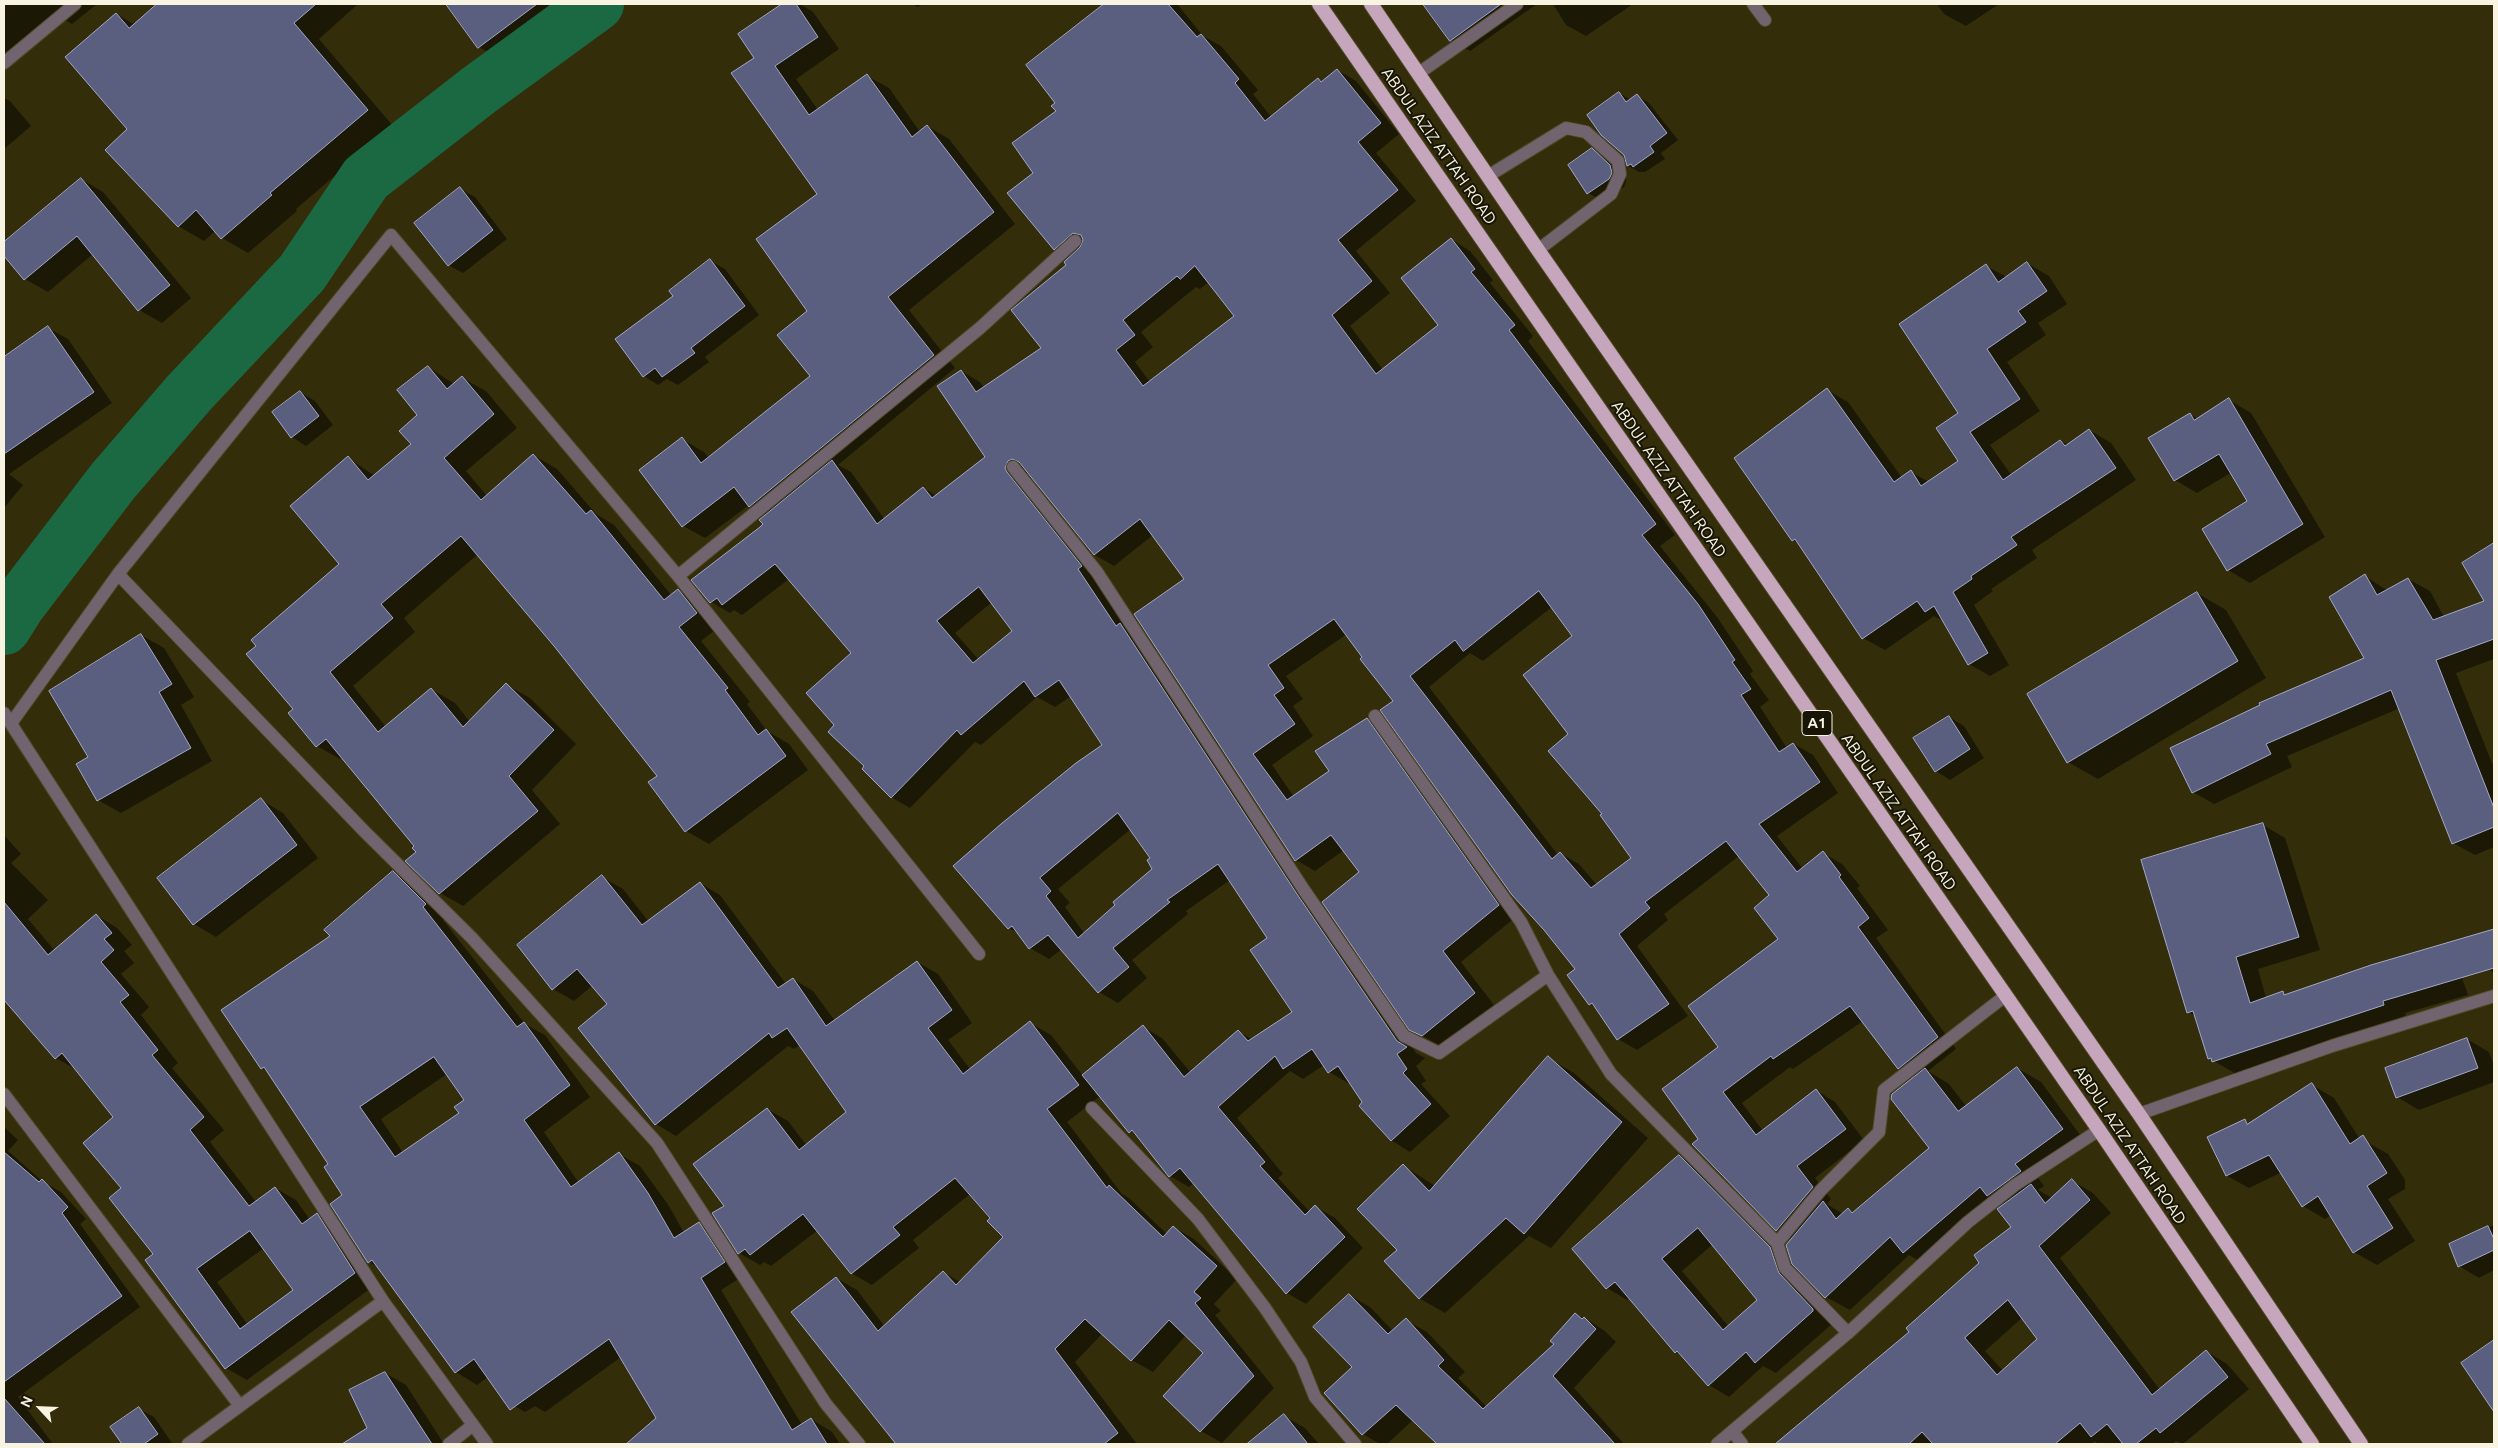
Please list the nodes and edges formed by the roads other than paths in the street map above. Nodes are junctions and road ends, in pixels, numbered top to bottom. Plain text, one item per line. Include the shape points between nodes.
1 (75, 4) edge
2 (1319, 4) edge
3 (1371, 4) edge
4 (1517, 4) edge
5 (1753, 4) edge
6 (1765, 20) dead end
7 (4, 63) edge
8 (1420, 73) junction
9 (1488, 176) junction
10 (1075, 241) dead end
11 (1538, 250) junction
12 (1013, 467) dead end
13 (118, 574) junction
14 (678, 576) junction
15 (1375, 716) dead end
16 (8, 717) edge
17 (979, 954) dead end
18 (1548, 975) junction
19 (2005, 996) junction
20 (2494, 996) edge
21 (4, 1094) edge
22 (1092, 1108) dead end
23 (2139, 1114) junction
24 (2100, 1130) junction
25 (1777, 1243) junction
26 (383, 1301) junction
27 (1848, 1333) junction
28 (240, 1406) junction
29 (473, 1425) junction
30 (1733, 1432) junction
31 (188, 1444) edge
32 (449, 1444) edge
33 (488, 1444) edge
34 (858, 1444) edge
35 (1354, 1444) edge
36 (1717, 1444) edge
37 (1742, 1444) edge
38 (2312, 1444) edge
39 (2361, 1444) edge

1 - 7 street
2 - 19 highway, ABDUL AZIZ ATTAH ROAD / A1
3 - 8 highway, ABDUL AZIZ ATTAH ROAD / A1
4 - 8 street
5 - 6 street
8 - 9 highway, ABDUL AZIZ ATTAH ROAD / A1
9 - 11 highway, ABDUL AZIZ ATTAH ROAD / A1
9 - 11 street via 1566,128 1586,132 1618,161 1620,174 1611,194
10 - 14 street via 980,328
11 - 23 highway, ABDUL AZIZ ATTAH ROAD / A1
12 - 18 street via 1097,572 1304,890 1404,1036 1439,1053
13 - 14 street via 391,235
13 - 16 street
13 - 34 street via 356,823 472,938 657,1143 826,1404
14 - 17 street
15 - 18 street via 1521,922
16 - 26 street
18 - 25 street via 1611,1074
19 - 24 highway, ABDUL AZIZ ATTAH ROAD / A1
19 - 25 street via 1884,1090 1879,1132 1821,1190
20 - 23 street via 2332,1046
21 - 28 street
22 - 35 street via 1198,1219 1302,1362 1315,1397
23 - 39 highway, ABDUL AZIZ ATTAH ROAD / A1
24 - 27 street via 1991,1203
24 - 38 highway, ABDUL AZIZ ATTAH ROAD / A1
25 - 27 street via 1785,1268
26 - 28 street
26 - 29 street
27 - 30 street
28 - 31 street
29 - 32 street
29 - 33 street
30 - 36 street
30 - 37 street

